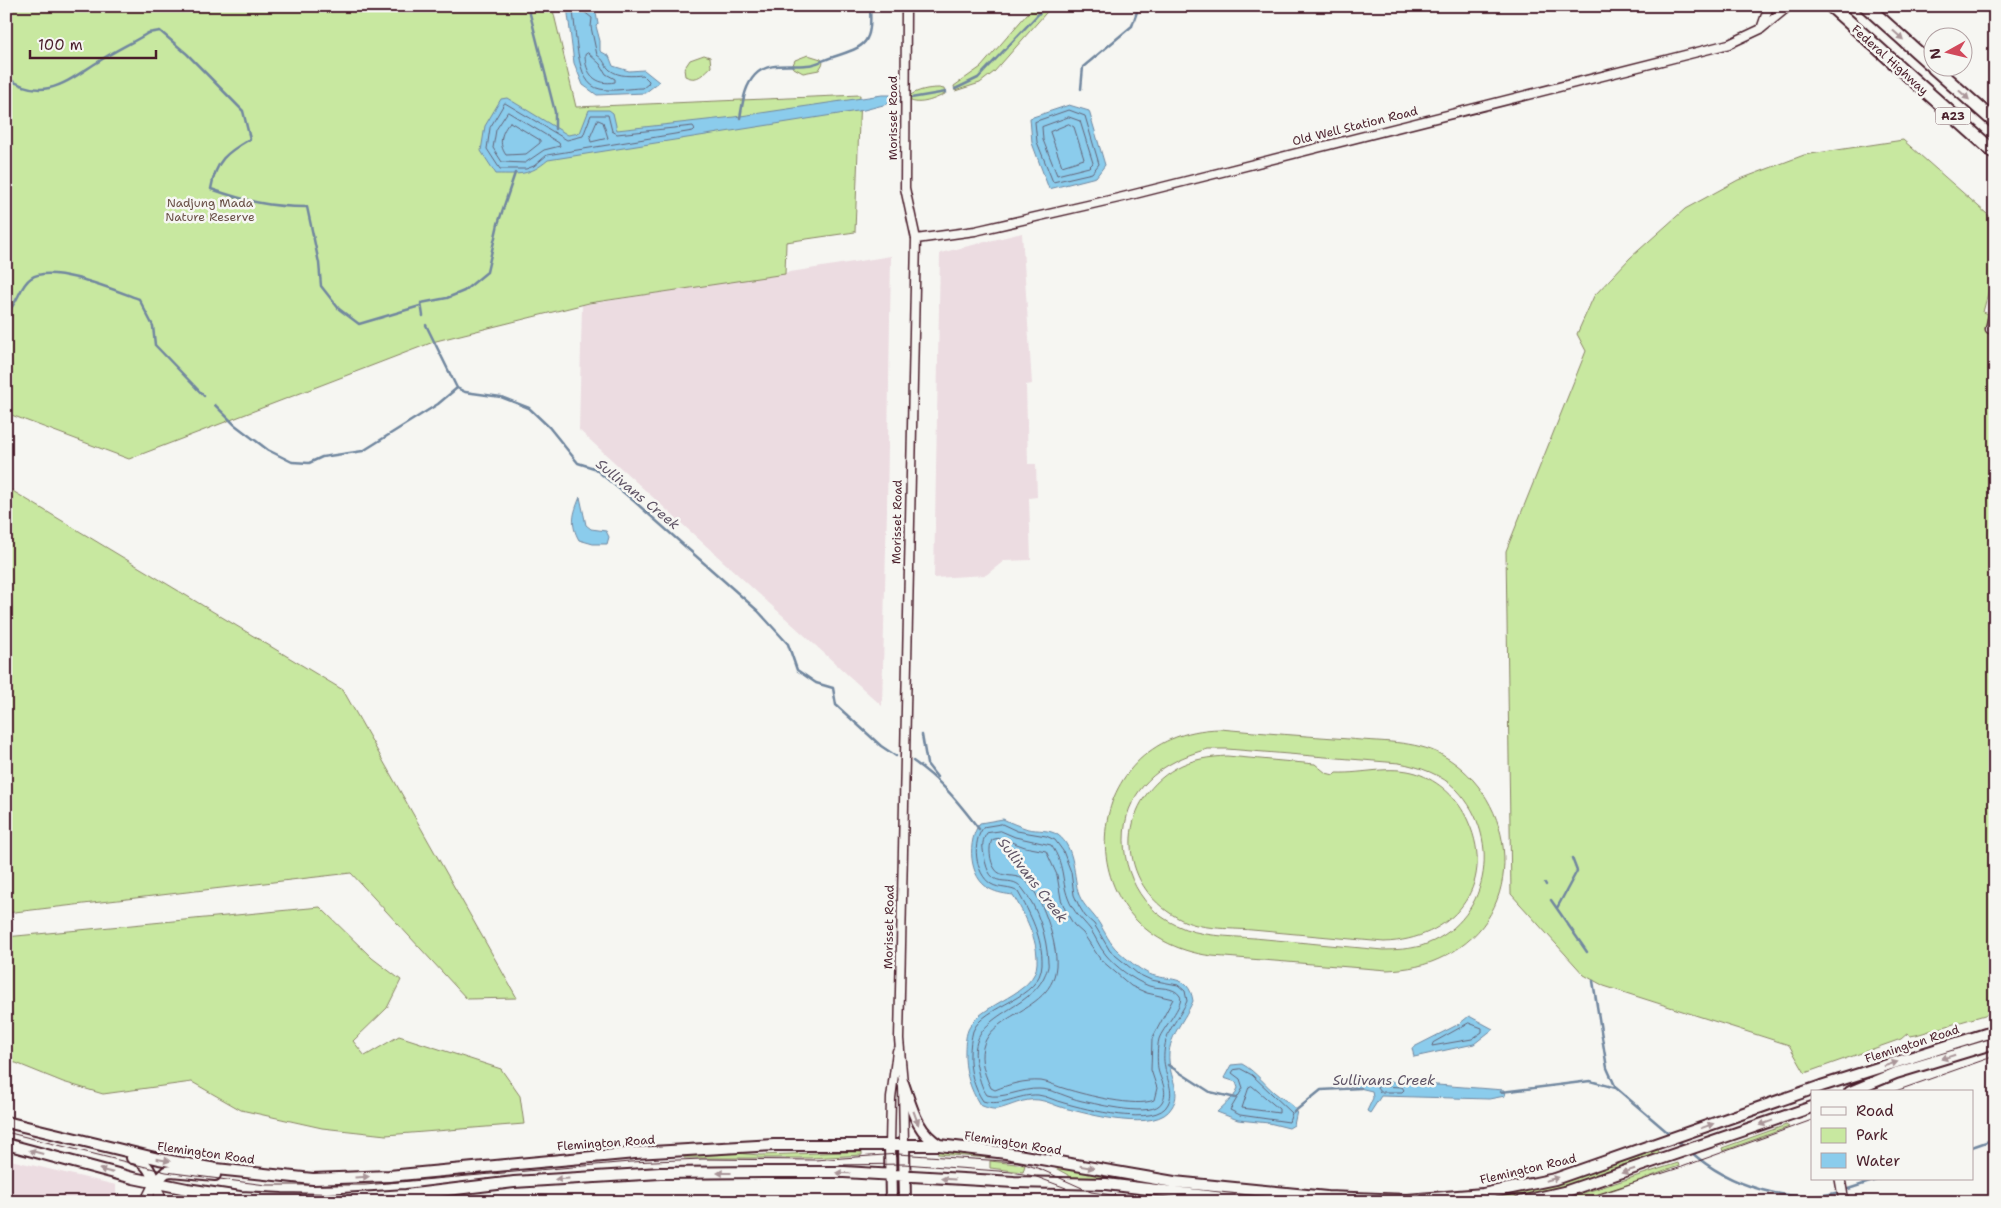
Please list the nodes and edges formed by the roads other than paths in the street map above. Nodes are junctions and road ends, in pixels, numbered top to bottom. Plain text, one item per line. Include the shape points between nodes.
1 (906, 6) edge
2 (1769, 6) edge
3 (1789, 6) edge
4 (1831, 6) edge
5 (1866, 6) edge
6 (1761, 29) junction
7 (1924, 58) edge
8 (1946, 78) edge
9 (1995, 122) edge
10 (1995, 153) edge
11 (916, 239) junction
12 (1995, 306) edge
13 (1990, 329) dead end
14 (1995, 1030) edge
15 (899, 1039) junction
16 (1995, 1043) edge
17 (903, 1083) junction
18 (1822, 1089) edge
19 (1855, 1090) edge
20 (1811, 1093) edge
21 (1811, 1106) edge
22 (6, 1122) edge
23 (30, 1128) junction
24 (6, 1144) edge
25 (890, 1145) junction
26 (904, 1145) junction
27 (939, 1145) junction
28 (892, 1175) junction
29 (905, 1176) junction
30 (313, 1179) junction
31 (1840, 1180) edge
32 (155, 1182) junction
33 (1844, 1201) edge
34 (145, 1202) edge
35 (162, 1202) edge
36 (891, 1202) edge
37 (905, 1202) edge
38 (1257, 1202) edge
39 (1520, 1202) edge

1 - 11 street, Morisset Road via 905,188
2 - 6 street
3 - 6 street, Old Well Station Road
4 - 10 highway, Federal Highway / A23
5 -> 7 highway, Federal Highway / A23
6 - 11 street, Old Well Station Road via 1729,44 1132,194 971,231
8 -> 9 highway, Federal Highway / A23
11 - 15 street, Morisset Road
12 - 13 street
18 -> 14 main road, Flemington Road
15 - 17 street, Morisset Road
15 - 25 street, Morisset Road via 891,1098
16 -> 19 main road, Flemington Road via 1896,1073
17 - 26 street, Morisset Road
17 -> 27 main road via 920,1129 926,1138
27 -> 20 main road, Flemington Road via 1006,1152 1174,1182 1327,1197 1407,1200 1483,1194 1554,1179
21 -> 39 main road via 1674,1156 1564,1192
22 - 23 main road, Flemington Road
23 -> 30 main road, Flemington Road via 159,1159 216,1169
23 - 32 main road via 40,1136 137,1159 149,1168
32 -> 24 main road
25 - 26 main road, Flemington Road
25 - 28 main road, Morisset Road
30 -> 25 main road, Flemington Road via 389,1176 774,1145
26 - 27 main road, Flemington Road
26 - 29 main road
28 - 29 main road
28 -> 32 main road via 844,1172 660,1173 514,1182 406,1195 327,1200 240,1197
28 - 36 main road, Morisset Road
29 - 37 main road
38 -> 29 main road via 1106,1184
30 - 32 main road via 285,1181 172,1171
31 - 33 street
32 - 34 street
32 - 35 street

